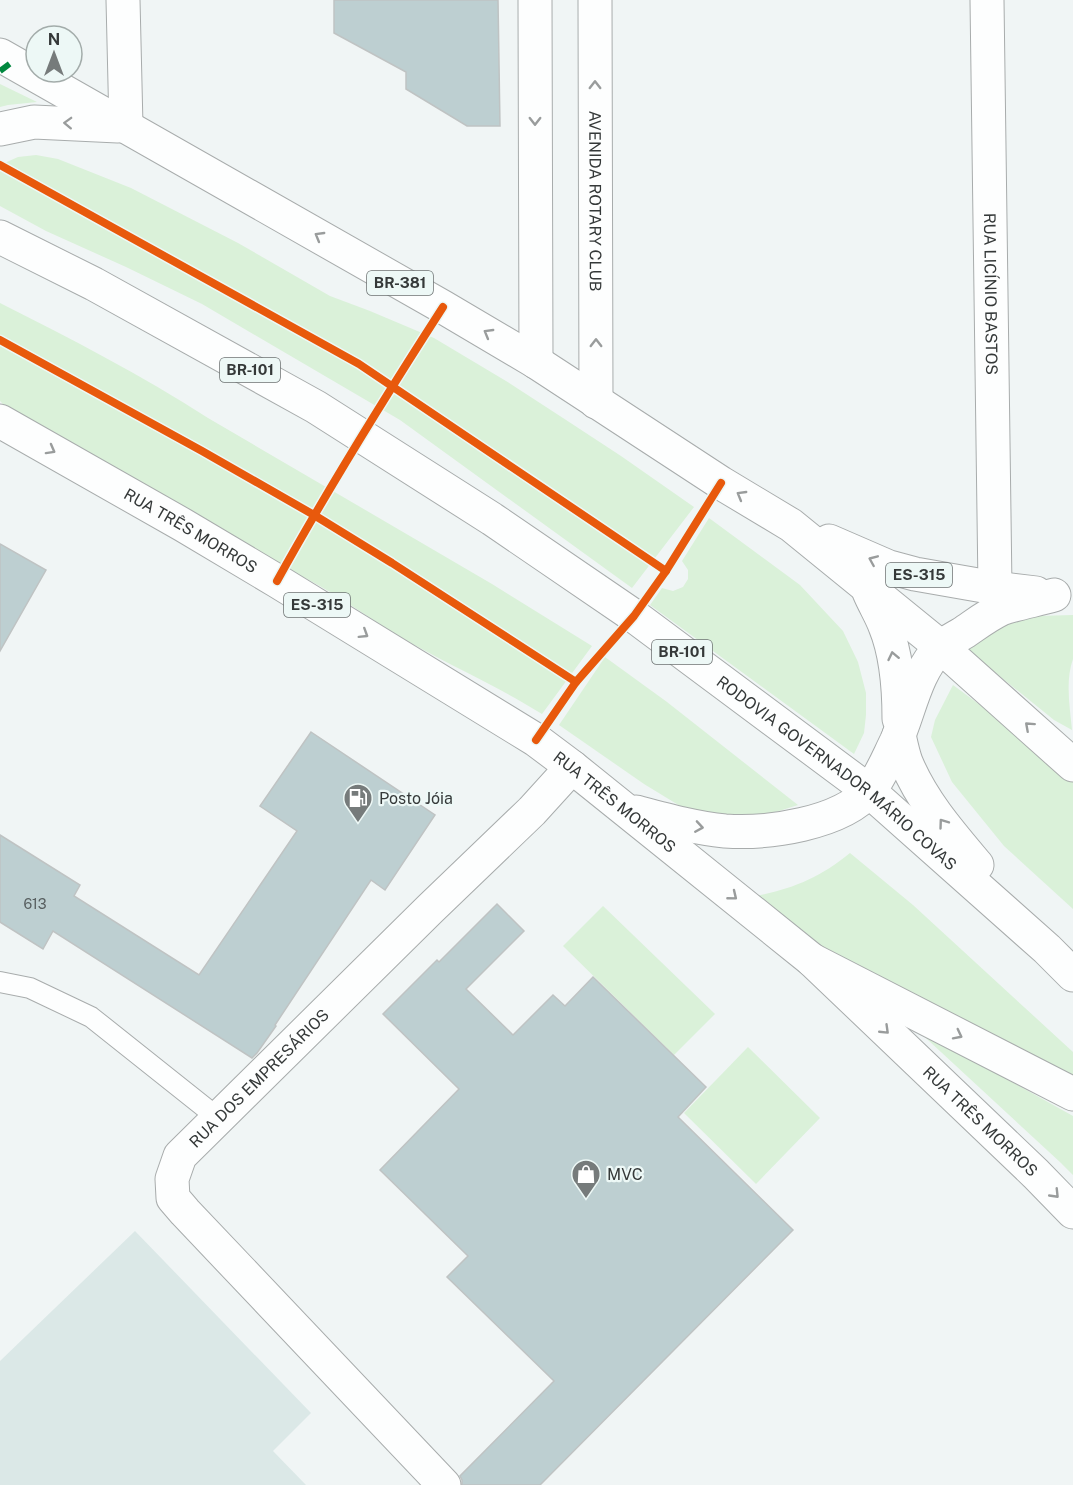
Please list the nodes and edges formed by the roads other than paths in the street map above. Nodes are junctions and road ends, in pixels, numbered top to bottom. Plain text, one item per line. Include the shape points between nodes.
1 (123, 0) edge
2 (535, 0) edge
3 (595, 0) edge
4 (987, 0) edge
5 (0, 55) edge
6 (126, 126) junction
7 (0, 129) edge
8 (0, 237) edge
9 (536, 362) junction
10 (596, 402) junction
11 (0, 421) edge
12 (792, 525) junction
13 (865, 584) junction
14 (1063, 595) edge
15 (998, 599) junction
16 (941, 647) junction
17 (899, 735) junction
18 (1073, 765) edge
19 (572, 767) junction
20 (869, 791) junction
21 (621, 808) junction
22 (1047, 949) junction
23 (812, 960) junction
24 (1073, 975) edge
25 (0, 982) edge
26 (1073, 1094) edge
27 (218, 1118) junction
28 (1073, 1212) edge
29 (444, 1485) edge

1 - 6 main road
2 -> 9 main road
10 -> 3 main road, AVENIDA ROTARY CLUB
4 - 15 main road, RUA LICÍNIO BASTOS
5 - 6 main road, BR-381
6 -> 7 main road via 34,122
9 -> 6 main road, BR-381
8 - 20 main road, RODOVIA GOVERNADOR MÁRIO COVAS / BR-101 via 94,284 362,435 633,616
9 - 10 main road, BR-381
12 -> 10 main road, BR-381
11 -> 19 main road, RUA TRÊS MORROS / ES-315 via 288,587 536,740
12 - 13 main road
15 -> 12 main road, ES-315 via 889,567
13 - 16 main road
17 -> 13 main road via 894,655
14 - 15 main road, ES-315
15 - 16 main road, ES-315
16 - 17 main road via 919,679
18 -> 16 main road
17 - 20 main road
22 -> 17 main road via 956,841 921,792 905,761
19 - 21 main road, RUA TRÊS MORROS / ES-315
19 - 27 main road, RUA DOS EMPRESÁRIOS
21 -> 20 main road via 684,825 758,831 798,826 832,816
20 - 22 main road, RODOVIA GOVERNADOR MÁRIO COVAS / BR-101
21 -> 23 main road, RUA TRÊS MORROS
22 - 24 main road, RODOVIA GOVERNADOR MÁRIO COVAS / BR-101
23 -> 26 main road
23 -> 28 main road, RUA TRÊS MORROS
25 - 27 lane via 30,988 91,1017
27 - 29 main road, RUA DOS EMPRESÁRIOS via 180,1155 172,1179 173,1198

